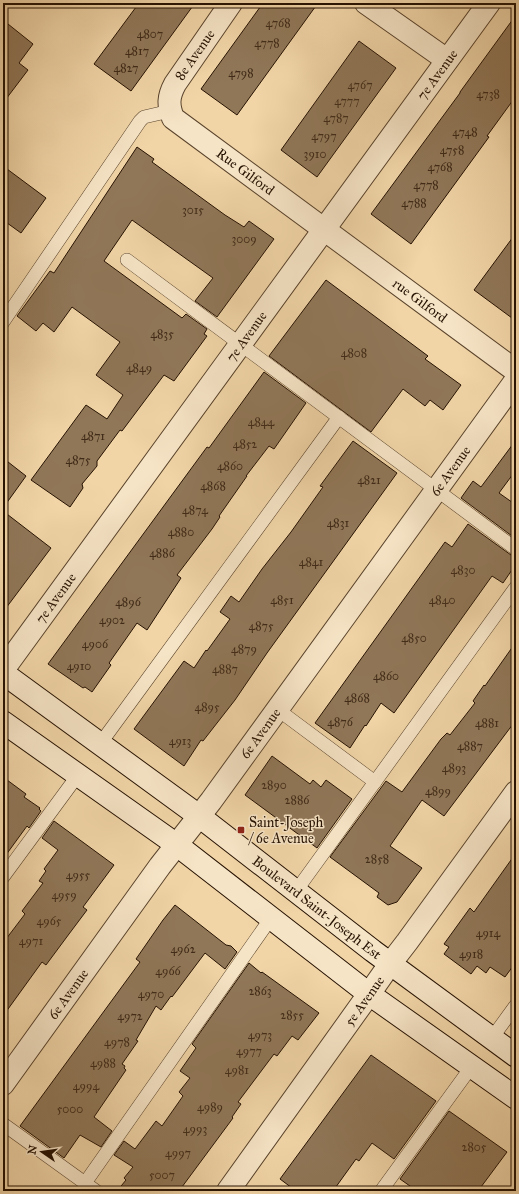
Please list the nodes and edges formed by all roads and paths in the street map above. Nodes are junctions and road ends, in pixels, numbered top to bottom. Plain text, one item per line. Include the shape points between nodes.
1 (231, 3) edge
2 (366, 3) edge
3 (489, 3) edge
4 (447, 60) junction
5 (170, 111) junction
6 (324, 229) junction
7 (127, 260) dead end
8 (3, 322) edge
9 (240, 344) junction
10 (516, 371) edge
11 (516, 380) edge
12 (339, 417) junction
13 (436, 490) junction
14 (516, 549) edge
15 (516, 586) edge
16 (3, 671) edge
17 (277, 709) junction
18 (3, 722) edge
19 (100, 744) junction
20 (78, 775) junction
21 (375, 782) junction
22 (516, 792) edge
23 (199, 816) junction
24 (177, 844) junction
25 (3, 877) edge
26 (296, 891) junction
27 (271, 918) junction
28 (390, 964) junction
29 (369, 994) junction
30 (516, 1005) edge
31 (492, 1038) junction
32 (516, 1056) edge
33 (472, 1066) junction
34 (3, 1084) edge
35 (516, 1098) edge
36 (3, 1124) edge
37 (85, 1183) junction
38 (96, 1191) edge
39 (228, 1191) edge
40 (381, 1191) edge

1 - 5 street, 8e Avenue via 171,91
2 - 4 street
3 - 4 street, 7e Avenue
4 - 6 street, 7e Avenue
5 - 6 street, Rue Gilford via 180,125
5 - 8 lane via 144,117 140,121
6 - 9 street, 7e Avenue
6 - 10 street, rue Gilford
7 - 9 lane
9 - 12 lane
9 - 16 street, 7e Avenue
11 - 13 street, 6e Avenue
12 - 13 lane
12 - 19 lane
13 - 14 lane
13 - 17 street, 6e Avenue
15 - 21 lane
16 - 19 street, Boulevard Saint-Joseph Est
17 - 21 lane
17 - 23 street, 6e Avenue
18 - 20 street
19 - 23 street, Boulevard Saint-Joseph Est
20 - 24 street
20 - 25 lane
21 - 26 lane
22 - 28 street, 5e Avenue
23 - 24 street, 6e Avenue
23 - 26 street, Boulevard Saint-Joseph Est
24 - 27 street
24 - 34 street, 6e Avenue
26 - 28 street, Boulevard Saint-Joseph Est
27 - 29 street
27 - 37 lane
28 - 29 street, 5e Avenue
28 - 31 street, Boulevard Saint-Joseph Est
29 - 33 street
29 - 39 street, 5e Avenue
30 - 31 lane
31 - 32 street, Boulevard Saint-Joseph Est
33 - 35 street
33 - 40 lane
36 - 37 lane
37 - 38 lane

